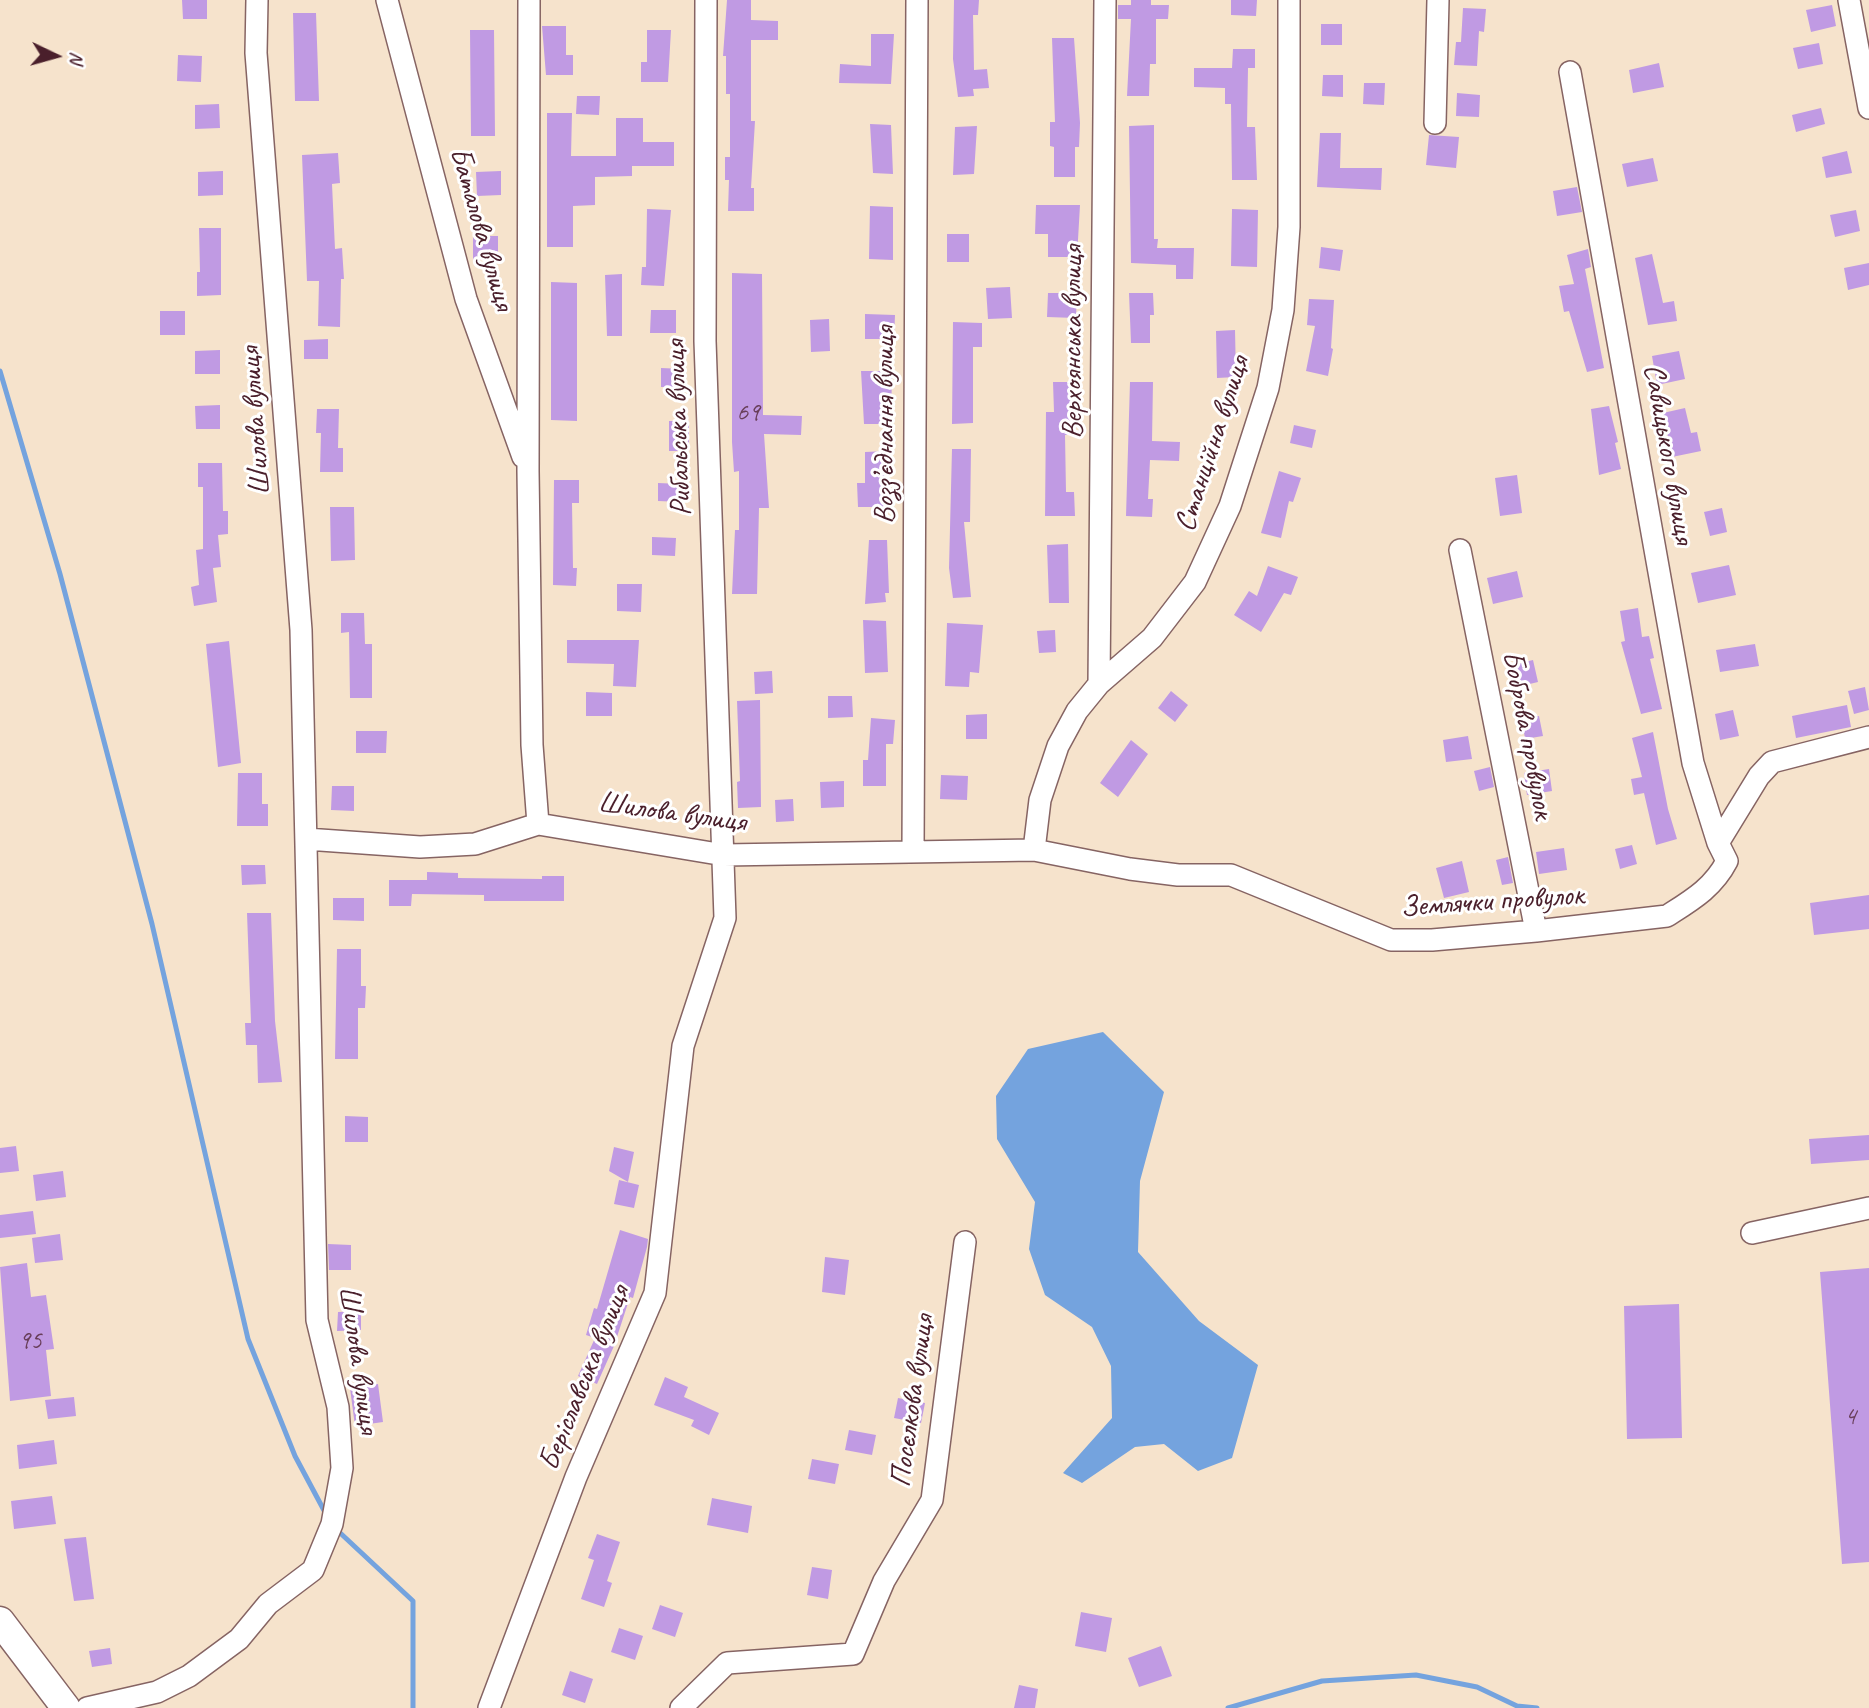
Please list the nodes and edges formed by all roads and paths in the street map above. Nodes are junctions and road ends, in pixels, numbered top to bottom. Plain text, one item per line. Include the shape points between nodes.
1 (257, 0) edge
2 (387, 0) edge
3 (529, 0) edge
4 (706, 0) edge
5 (916, 0) edge
6 (1105, 0) edge
7 (1289, 0) edge
8 (1438, 0) edge
9 (1849, 0) edge
10 (1570, 72) dead end
11 (1869, 108) edge
12 (1435, 123) dead end
13 (528, 471) junction
14 (1460, 550) dead end
15 (1099, 684) junction
16 (1869, 737) edge
17 (538, 824) junction
18 (306, 838) junction
19 (1718, 843) junction
20 (913, 850) junction
21 (1034, 850) junction
22 (724, 855) junction
23 (1536, 932) junction
24 (1869, 1208) edge
25 (1752, 1233) dead end
26 (965, 1242) dead end
27 (0, 1621) edge
28 (66, 1708) edge
29 (86, 1708) edge
30 (489, 1708) edge
31 (681, 1708) edge

1 - 18 street, Шилова вулиця via 257,53 301,630
2 - 13 street, Баталова вулиця via 467,299
3 - 13 street, Баталова вулиця
4 - 22 street, Рибальська вулиця via 705,341
5 - 20 street, Возз’єднання вулиця
6 - 15 street, Верхоянська вулиця
7 - 15 street, Станційна вулиця via 1289,227 1283,310 1268,388 1230,506 1195,582 1152,638
8 - 12 street
9 - 11 street
10 - 19 street, Савицького вулиця via 1693,763
13 - 17 street, Баталова вулиця via 532,745
14 - 23 street, Боброва провулок
15 - 21 street, Станційна вулиця via 1058,746 1040,800
16 - 19 street via 1772,762
17 - 18 street, Шилова вулиця via 475,844 420,848
17 - 22 street, Шилова вулиця
18 - 29 street, Шилова вулиця via 317,1320 338,1407 342,1468 332,1524 313,1570 268,1604 214,1660 156,1692
19 - 23 street, Землячки провулок via 1727,861 1718,878 1700,896 1667,916
20 - 21 street, Шилова вулиця
20 - 22 street, Шилова вулиця
21 - 23 street, Землячки провулок via 1130,869 1231,875 1391,940
22 - 30 street, Беріславська вулиця via 725,918 683,1046 655,1293 576,1477
24 - 25 street
26 - 31 street, Посєлкова вулиця via 932,1500 884,1581 853,1654 727,1662
27 - 28 street

